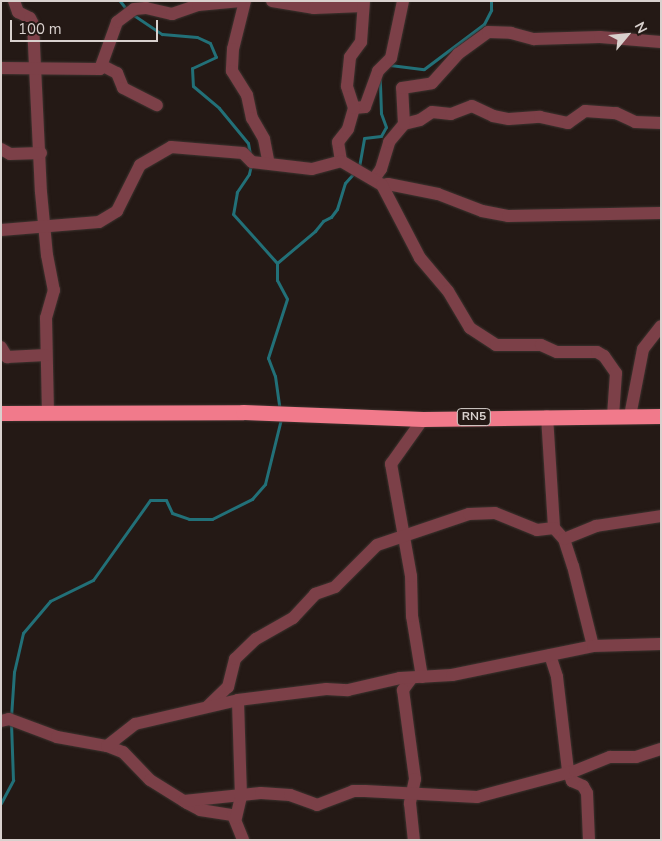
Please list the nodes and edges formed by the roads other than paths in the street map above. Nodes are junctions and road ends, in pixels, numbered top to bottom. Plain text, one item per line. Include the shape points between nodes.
1 (14, 1) edge
2 (241, 1) edge
3 (245, 1) edge
4 (272, 1) edge
5 (403, 1) edge
6 (363, 4) edge
7 (661, 42) edge
8 (103, 66) junction
9 (1, 68) edge
10 (36, 70) junction
11 (156, 105) dead end
12 (354, 108) junction
13 (661, 123) edge
14 (404, 124) junction
15 (1, 149) edge
16 (41, 153) junction
17 (341, 161) junction
18 (269, 164) junction
19 (378, 182) junction
20 (661, 213) edge
21 (45, 228) junction
22 (1, 230) edge
23 (661, 326) edge
24 (1, 347) edge
25 (46, 355) junction
26 (1, 413) edge
27 (48, 414) junction
28 (547, 416) junction
29 (613, 416) junction
30 (630, 416) junction
31 (661, 416) edge
32 (423, 419) junction
33 (661, 516) edge
34 (554, 528) junction
35 (402, 535) junction
36 (564, 539) junction
37 (661, 644) edge
38 (593, 646) junction
39 (550, 655) junction
40 (416, 678) junction
41 (238, 700) junction
42 (206, 707) junction
43 (1, 721) edge
44 (107, 746) junction
45 (661, 749) edge
46 (568, 771) junction
47 (412, 794) junction
48 (241, 797) junction
49 (184, 801) junction
50 (236, 818) junction
51 (243, 840) edge
52 (414, 840) edge
53 (589, 840) edge

1 - 10 street via 20,14 33,22
2 - 8 street via 198,5 174,14 134,9 117,22
3 - 18 street via 233,49 232,71 247,95 252,118 264,139
4 - 6 street via 314,8
5 - 12 street via 391,58 378,71 365,107
6 - 12 street via 361,42 350,57 347,86
7 - 14 street via 600,37 534,39 488,32 458,54 432,83 402,88
8 - 10 street via 95,70
8 - 11 street via 117,73 123,88
9 - 10 street
10 - 16 street
12 - 17 street via 348,129 338,142
13 - 14 street via 635,122 616,113 585,111 568,123 540,117 509,119 472,106 452,114 432,112 420,120
14 - 19 street via 388,142
15 - 16 street via 10,154
16 - 21 street
17 - 18 street via 312,169
17 - 19 street
18 - 21 street via 252,162 243,153 171,147 138,166 116,213 96,224
19 - 20 street via 438,194 482,211 508,216
19 - 29 street via 420,258 448,291 470,328 496,345 541,345 557,352 600,353 616,373
21 - 22 street
21 - 25 street via 54,290 46,318
23 - 30 street via 643,349
24 - 25 street via 7,357
25 - 27 street
26 - 27 highway, RN5
27 - 32 highway, RN5 via 243,412
28 - 29 highway, RN5
28 - 32 highway, RN5
28 - 34 street
29 - 30 highway, RN5
30 - 31 highway, RN5
32 - 35 street via 391,464
33 - 36 street via 596,526
34 - 35 street via 537,530 499,514 473,513
34 - 36 street
35 - 40 street via 411,576
35 - 42 street via 374,547 338,584 315,594 293,618 256,639 233,661 228,687
36 - 38 street via 584,598
37 - 38 street
38 - 39 street
39 - 40 street via 491,668
39 - 46 street via 557,678
40 - 41 street via 374,682 348,690 326,689
40 - 47 street via 403,690 415,778
41 - 42 street
41 - 48 street
42 - 44 street via 135,724
43 - 44 street via 9,718 56,737
44 - 49 street via 126,754 150,780
45 - 46 street via 636,757 610,757
46 - 47 street via 477,797
46 - 53 street via 572,781 586,790
47 - 48 street via 353,791 317,805 290,795
47 - 52 street
48 - 49 street
48 - 50 street
49 - 50 street via 200,810
50 - 51 street

